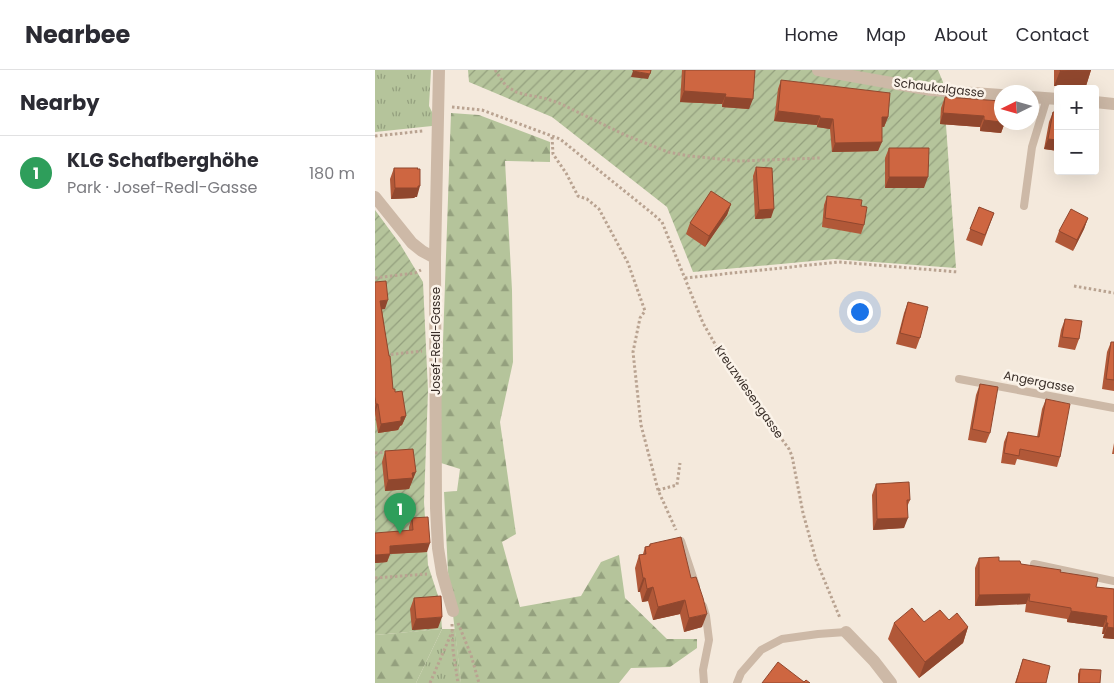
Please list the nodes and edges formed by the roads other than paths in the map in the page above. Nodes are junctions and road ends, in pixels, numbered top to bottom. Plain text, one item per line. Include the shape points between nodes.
1 (439, 70) edge
2 (818, 70) edge
3 (994, 94) edge
4 (1039, 98) edge
5 (1052, 99) edge
6 (1099, 102) edge
7 (1114, 104) edge
8 (375, 197) edge
9 (1024, 206) dead end
10 (435, 258) junction
11 (959, 379) dead end
12 (1114, 408) edge
13 (681, 541) edge
14 (1034, 564) edge
15 (1114, 581) edge
16 (453, 611) road end
17 (846, 632) joint
18 (704, 683) edge
19 (737, 683) edge
20 (891, 683) edge

1 - 10 street, Josef-Redl-Gasse
2 - 3 street, Schaukalgasse via 931,90
4 - 5 street
5 - 9 lane via 1032,147
6 - 7 street
8 - 10 street via 412,243
10 - 16 street, Josef-Redl-Gasse via 438,548
11 - 12 lane, Angergasse
13 - 18 lane via 706,616 709,640
14 - 15 lane
17 - 19 lane via 782,639 761,650 741,673
17 - 20 street

